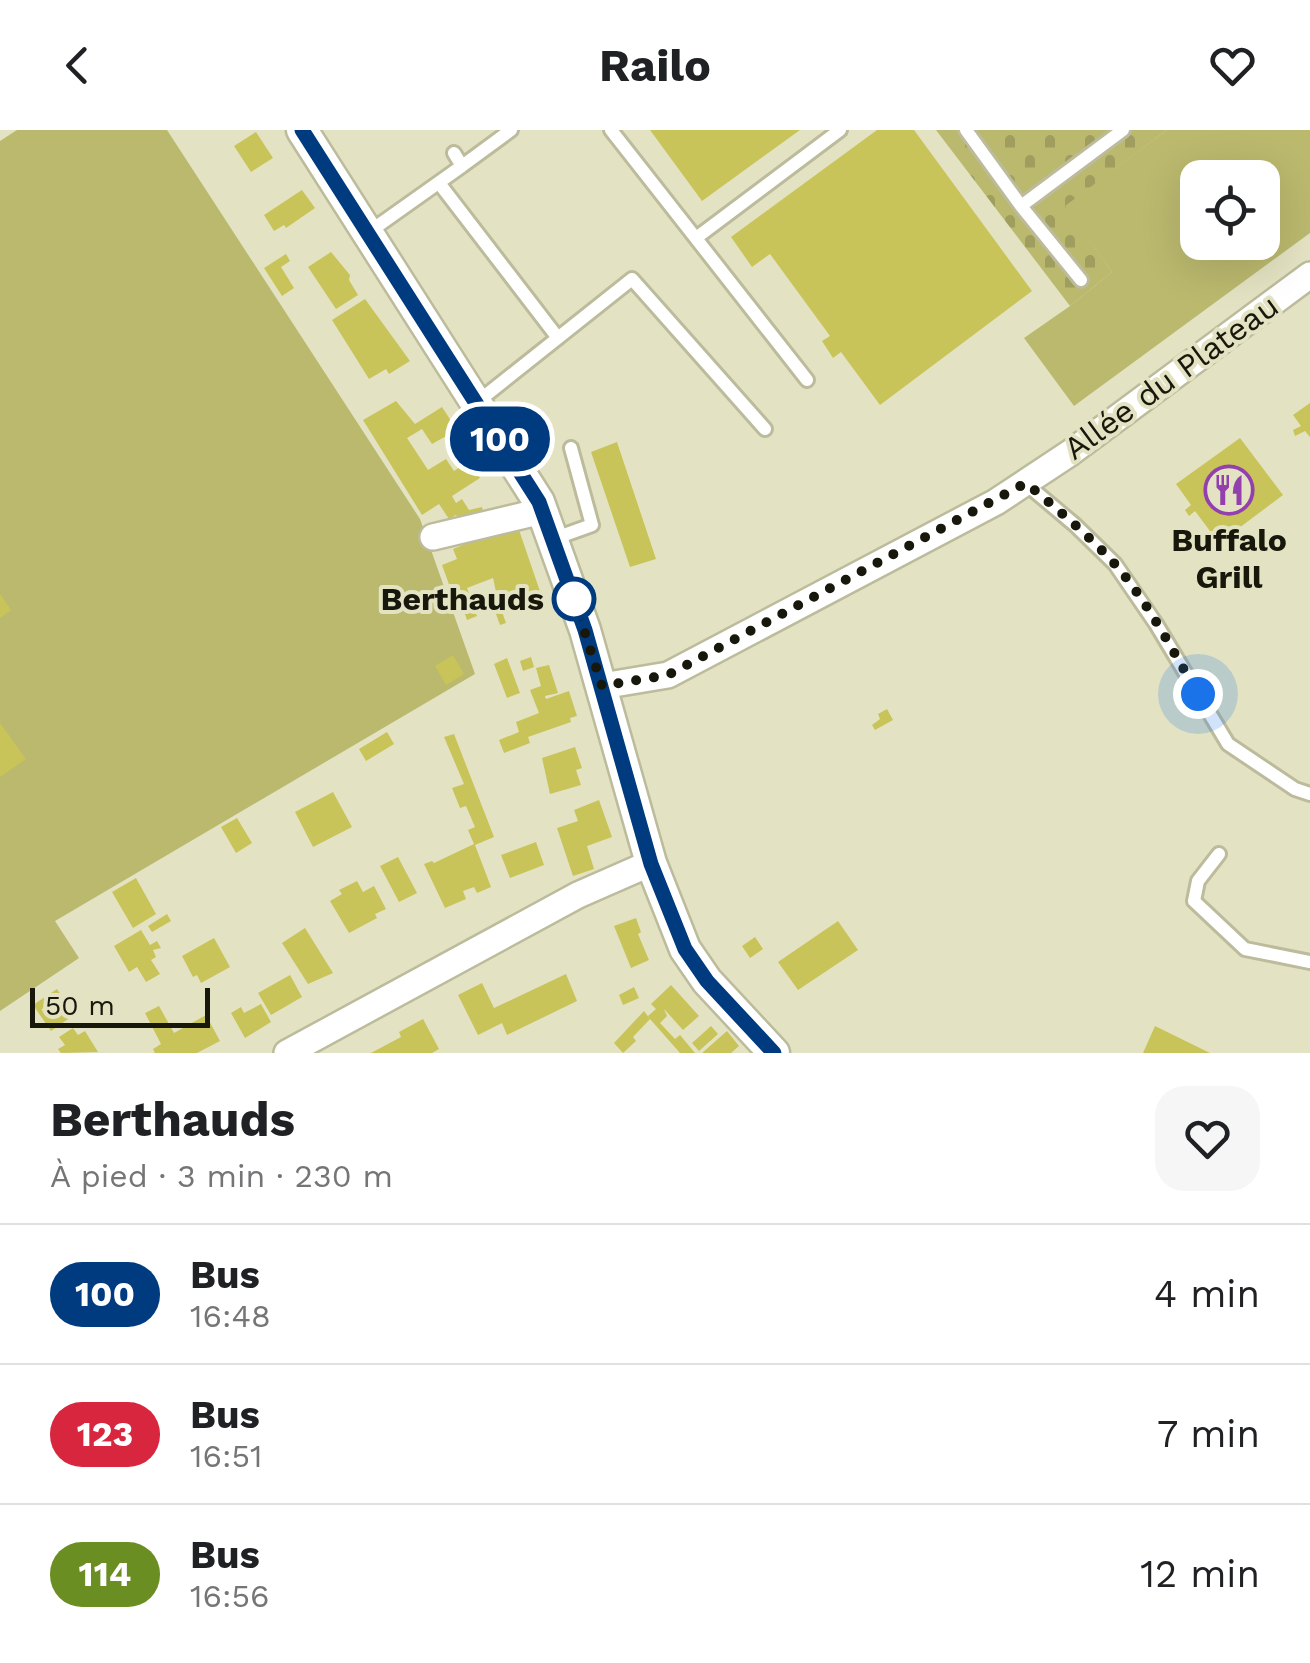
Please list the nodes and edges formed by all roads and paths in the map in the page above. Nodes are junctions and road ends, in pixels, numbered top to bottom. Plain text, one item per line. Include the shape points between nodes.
1 (302, 130) edge
2 (511, 130) edge
3 (611, 130) edge
4 (840, 130) edge
5 (966, 130) edge
6 (1123, 130) edge
7 (454, 153) dead end
8 (462, 166) junction
9 (439, 183) junction
10 (1021, 206) junction
11 (367, 233) junction
12 (696, 238) junction
13 (1310, 275) edge
14 (1081, 280) dead end
15 (558, 338) junction
16 (807, 380) dead end
17 (476, 402) junction
18 (765, 429) dead end
19 (571, 448) dead end
20 (1026, 483) junction
21 (548, 525) junction
22 (434, 537) dead end
23 (602, 686) junction
24 (1310, 794) edge
25 (1219, 854) dead end
26 (651, 864) junction
27 (1310, 962) edge
28 (287, 1053) edge
29 (774, 1053) edge

1 - 11 street
2 - 8 lane
3 - 12 lane
4 - 12 lane
5 - 10 lane
6 - 10 lane
7 - 8 lane
8 - 9 lane
9 - 11 lane
9 - 15 lane
10 - 14 lane
11 - 17 street
12 - 16 lane
13 - 20 street, Allée du Plateau
15 - 17 lane
15 - 18 lane via 632,278
17 - 21 street
19 - 21 lane via 592,526
20 - 23 street, Allée du Plateau via 668,675
20 - 24 lane via 1115,564 1228,744
21 - 22 street
21 - 23 street
23 - 26 street
25 - 27 lane via 1198,881 1194,901 1246,949
26 - 28 street via 578,895
26 - 29 street via 685,949

